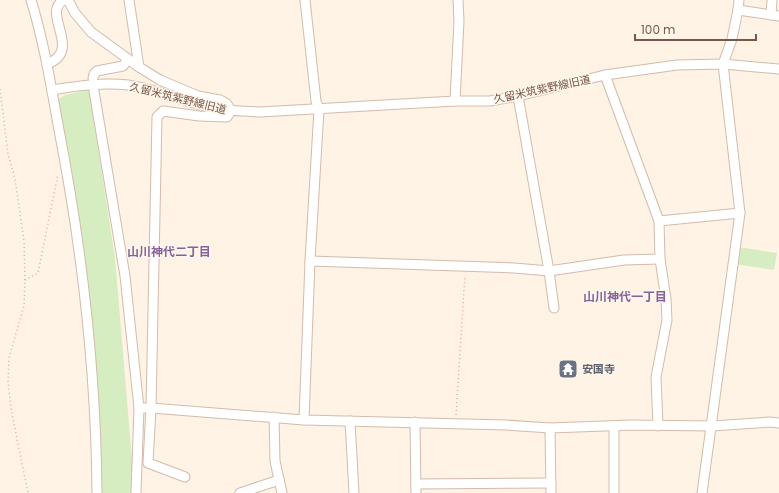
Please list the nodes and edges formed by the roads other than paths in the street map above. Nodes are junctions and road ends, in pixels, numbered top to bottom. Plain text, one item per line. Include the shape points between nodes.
1 (31, 0) edge
2 (64, 0) edge
3 (68, 0) edge
4 (129, 0) edge
5 (305, 0) edge
6 (458, 0) edge
7 (739, 0) edge
8 (772, 0) edge
9 (738, 10) junction
10 (775, 15) edge
11 (128, 59) junction
12 (47, 64) junction
13 (723, 64) junction
14 (139, 67) junction
15 (779, 69) edge
16 (605, 75) junction
17 (94, 78) dead end
18 (52, 90) junction
19 (94, 91) dead end
20 (518, 96) junction
21 (455, 102) junction
22 (318, 109) junction
23 (231, 111) junction
24 (740, 213) junction
25 (659, 221) junction
26 (660, 259) junction
27 (310, 261) junction
28 (550, 271) junction
29 (554, 308) dead end
30 (138, 408) junction
31 (151, 408) junction
32 (274, 417) junction
33 (304, 420) junction
34 (350, 421) junction
35 (415, 422) junction
36 (779, 423) edge
37 (614, 426) junction
38 (658, 426) junction
39 (712, 426) junction
40 (550, 428) junction
41 (185, 476) dead end
42 (279, 480) junction
43 (484, 483) junction
44 (551, 483) junction
45 (416, 489) edge
46 (98, 493) edge
47 (136, 493) edge
48 (240, 493) edge
49 (282, 493) edge
50 (354, 493) edge
51 (484, 493) edge
52 (551, 493) edge
53 (614, 493) edge
54 (702, 493) edge

1 - 12 street
2 - 12 street via 57,8 63,44 55,61
3 - 11 street, 久留米筑紫野線旧道 via 75,14 91,32
4 - 14 street
5 - 22 street
6 - 21 street
7 - 9 street
8 - 10 street
9 - 10 street
9 - 13 street
11 - 14 street, 久留米筑紫野線旧道
11 - 17 street via 123,66 97,71
12 - 18 street
13 - 15 street, 久留米筑紫野線旧道
13 - 16 street, 久留米筑紫野線旧道 via 677,65
13 - 24 street
14 - 23 street, 久留米筑紫野線旧道 via 160,80 198,96 220,100 227,104
16 - 20 street, 久留米筑紫野線旧道
16 - 25 street
18 - 23 street, 久留米筑紫野線旧道 via 102,84 127,85
18 - 46 street via 79,250 92,362
19 - 30 street via 125,276
20 - 21 street, 久留米筑紫野線旧道 via 490,101
20 - 28 street
21 - 22 street, 久留米筑紫野線旧道
22 - 23 street, 久留米筑紫野線旧道
22 - 27 street
23 - 31 street via 227,117 163,111 157,117
24 - 25 street
24 - 39 street
25 - 26 street
26 - 28 street via 624,260
26 - 38 street via 666,299 666,320 656,377
27 - 28 street
27 - 33 street
28 - 29 street
30 - 31 street
30 - 47 street
31 - 32 street
31 - 41 street via 148,463
32 - 33 street
32 - 42 street via 275,461
33 - 34 street
34 - 35 street
34 - 50 street
35 - 40 street
35 - 45 street
36 - 39 street
37 - 38 street
37 - 40 street
37 - 53 street
38 - 39 street
39 - 54 street
40 - 44 street
42 - 48 street
42 - 49 street
43 - 44 street
43 - 45 street
43 - 51 street
44 - 52 street

